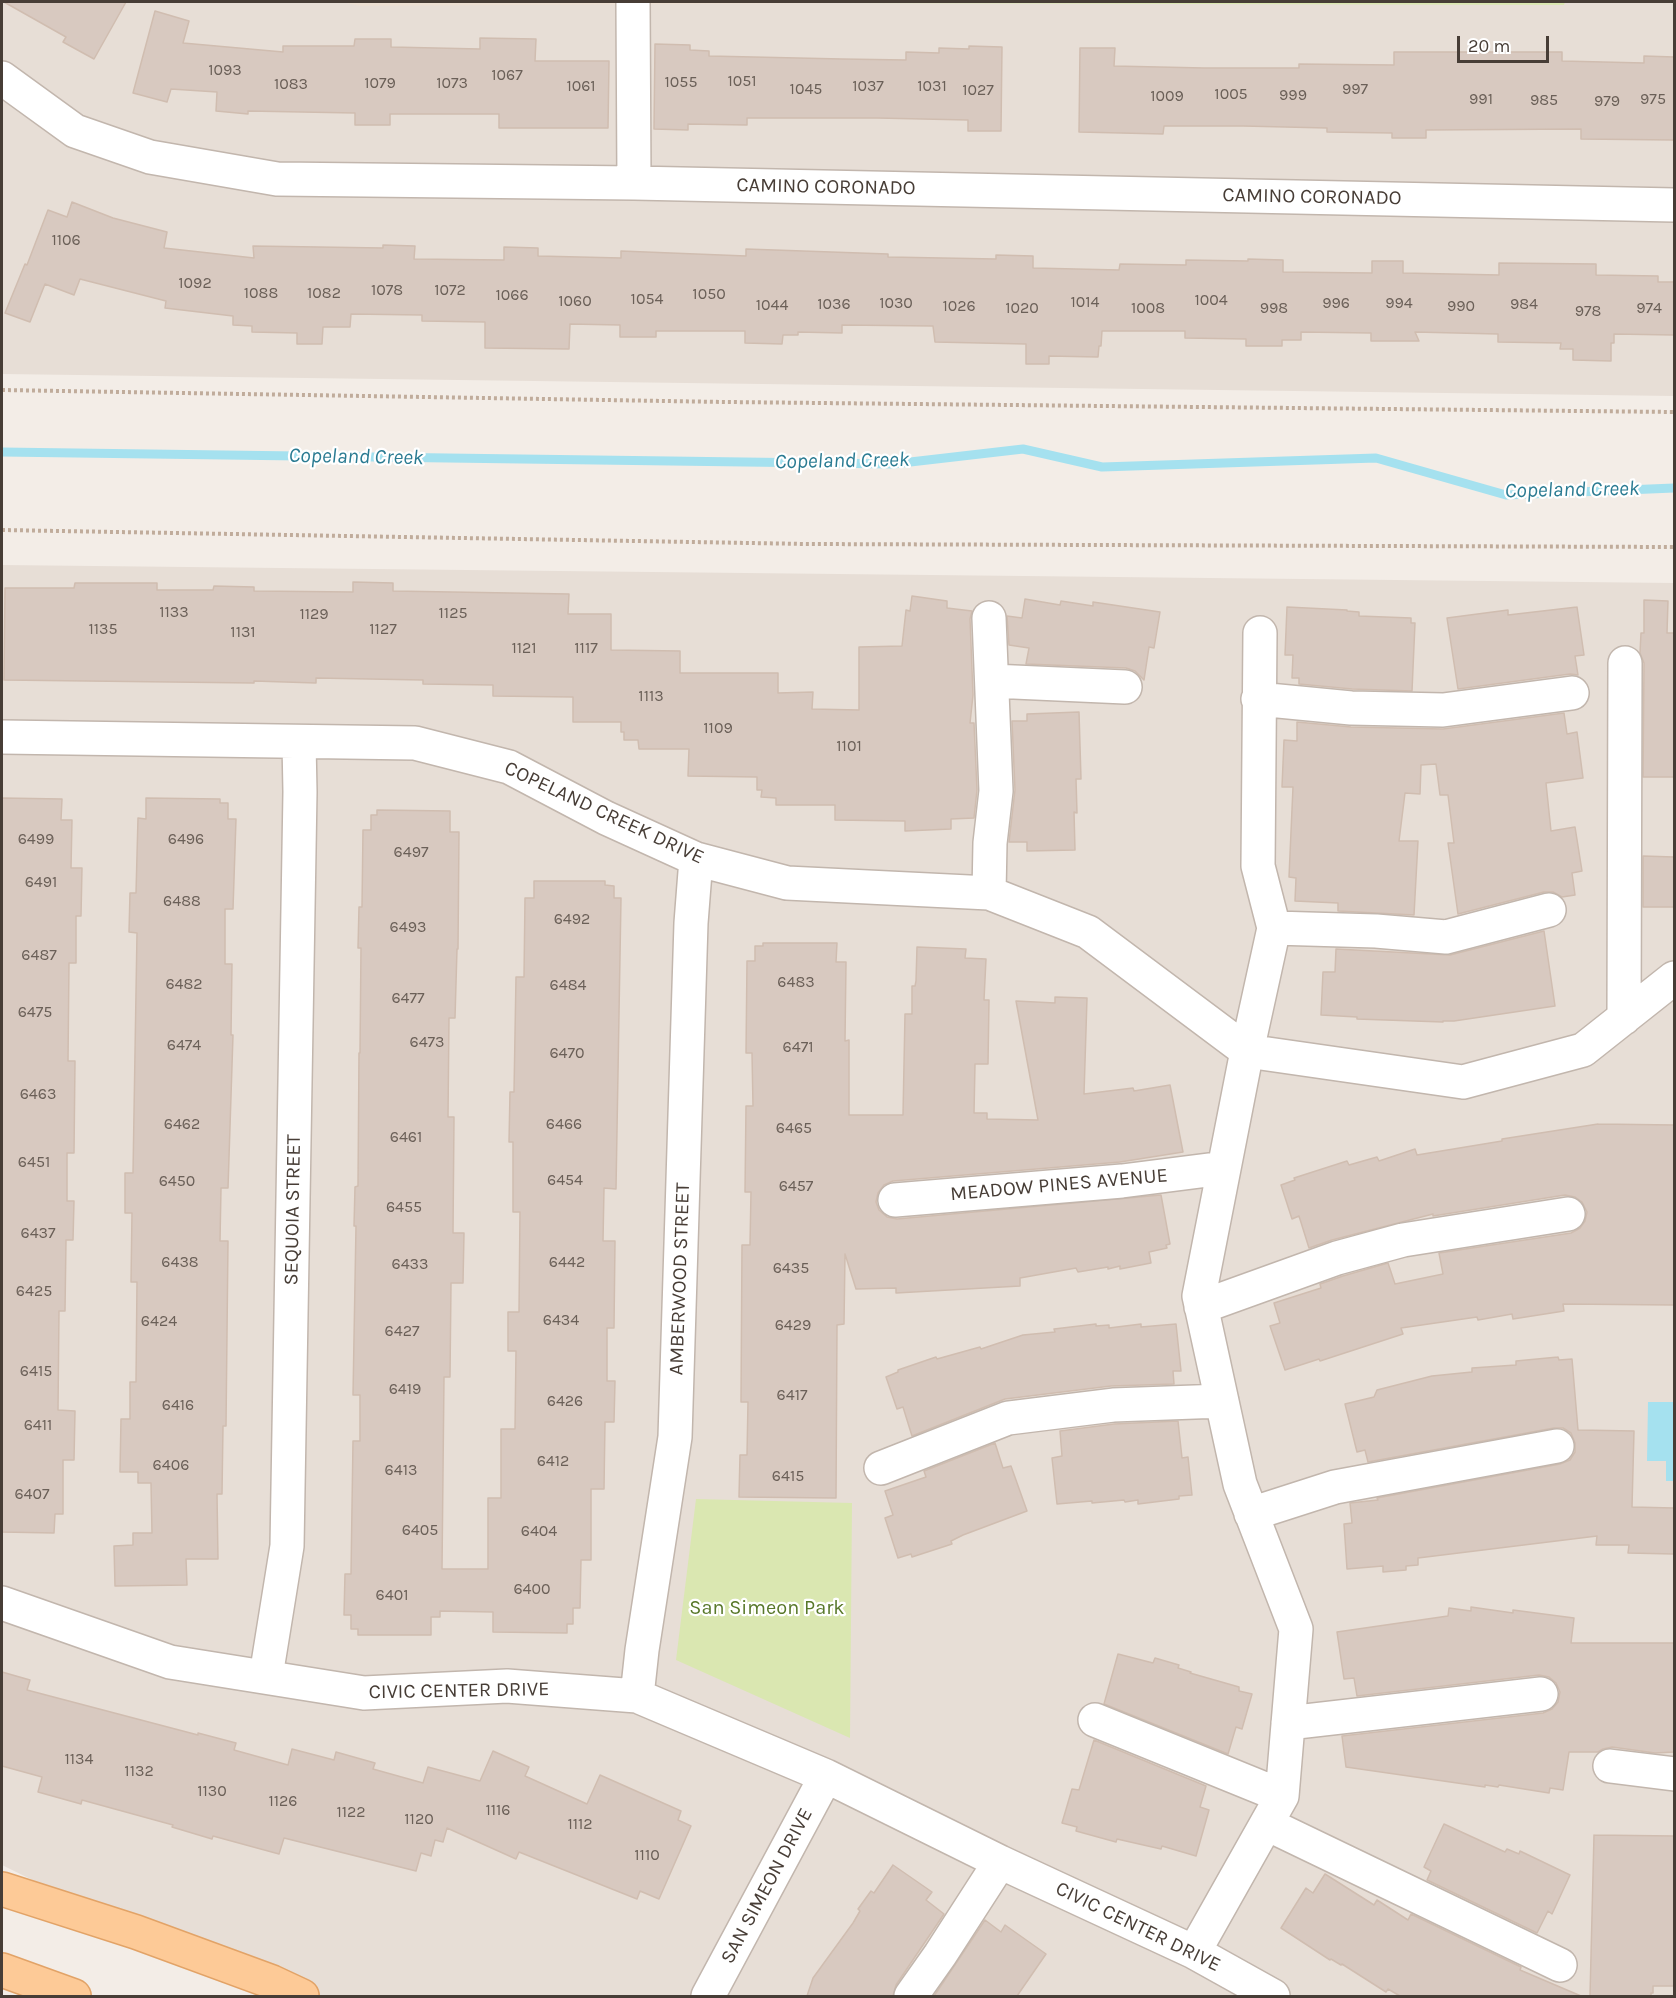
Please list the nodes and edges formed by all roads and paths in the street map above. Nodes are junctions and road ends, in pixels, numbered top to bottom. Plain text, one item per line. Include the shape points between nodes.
1 (633, 2) edge
2 (2, 78) edge
3 (634, 183) junction
4 (1674, 205) edge
5 (2, 390) edge
6 (1674, 412) edge
7 (2, 530) edge
8 (1674, 547) edge
9 (990, 618) dead end
10 (1260, 633) dead end
11 (1625, 663) dead end
12 (992, 681) junction
13 (1125, 687) dead end
14 (1572, 693) dead end
15 (1258, 699) junction
16 (2, 737) edge
17 (299, 742) junction
18 (696, 859) junction
19 (990, 893) junction
20 (1549, 910) dead end
21 (1274, 928) junction
22 (1674, 978) edge
23 (1624, 1018) junction
24 (1247, 1051) junction
25 (1224, 1168) junction
26 (895, 1200) dead end
27 (1568, 1214) dead end
28 (1201, 1307) junction
29 (1222, 1401) junction
30 (1557, 1446) dead end
31 (881, 1468) dead end
32 (1251, 1514) junction
33 (2, 1603) edge
34 (266, 1676) junction
35 (1541, 1694) dead end
36 (637, 1696) junction
37 (1095, 1720) dead end
38 (1288, 1723) junction
39 (1610, 1766) dead end
40 (1674, 1774) edge
41 (826, 1776) junction
42 (1282, 1796) junction
43 (1267, 1824) junction
44 (1000, 1862) junction
45 (2, 1888) edge
46 (1194, 1952) junction
47 (1560, 1965) dead end
48 (2, 1970) edge
49 (74, 1996) edge
50 (302, 1996) edge
51 (708, 1996) edge
52 (911, 1996) edge
53 (1273, 1996) edge

1 - 3 street
2 - 3 street, CAMINO CORONADO via 75,131 150,157 277,180
3 - 4 street, CAMINO CORONADO
5 - 6 path
7 - 8 path via 807,544
9 - 12 street
10 - 15 street
11 - 23 street
12 - 13 street
12 - 19 street via 996,791
14 - 15 street via 1443,710 1351,708
15 - 21 street via 1258,866
16 - 17 street, COPELAND CREEK DRIVE
17 - 18 street, COPELAND CREEK DRIVE via 416,743 508,767
17 - 34 street, SEQUOIA STREET via 287,1546
18 - 19 street, COPELAND CREEK DRIVE via 788,883
18 - 36 street, AMBERWOOD STREET via 675,1437
19 - 24 street, COPELAND CREEK DRIVE via 1088,932
20 - 21 street via 1446,937
21 - 24 street
22 - 23 street, COPELAND CREEK DRIVE
23 - 24 street, COPELAND CREEK DRIVE via 1583,1050 1463,1082
24 - 25 street
25 - 26 street, MEADOW PINES AVENUE via 1122,1181
25 - 28 street via 1199,1296
27 - 28 street via 1403,1240 1337,1258
28 - 29 street
29 - 31 street via 1113,1405 1008,1418
29 - 32 street via 1240,1484
30 - 32 street via 1335,1487
32 - 38 street via 1296,1629
33 - 34 street, CIVIC CENTER DRIVE via 170,1662
34 - 36 street, CIVIC CENTER DRIVE via 364,1693 507,1686
35 - 38 street
36 - 41 street, CIVIC CENTER DRIVE
37 - 42 street
38 - 42 street
39 - 40 street
41 - 44 street, CIVIC CENTER DRIVE
41 - 51 street, SAN SIMEON DRIVE
42 - 43 street
43 - 46 street
43 - 47 street
44 - 46 street, CIVIC CENTER DRIVE
44 - 52 street
45 - 50 main road via 136,1932
46 - 53 street, CIVIC CENTER DRIVE
48 - 49 main road

